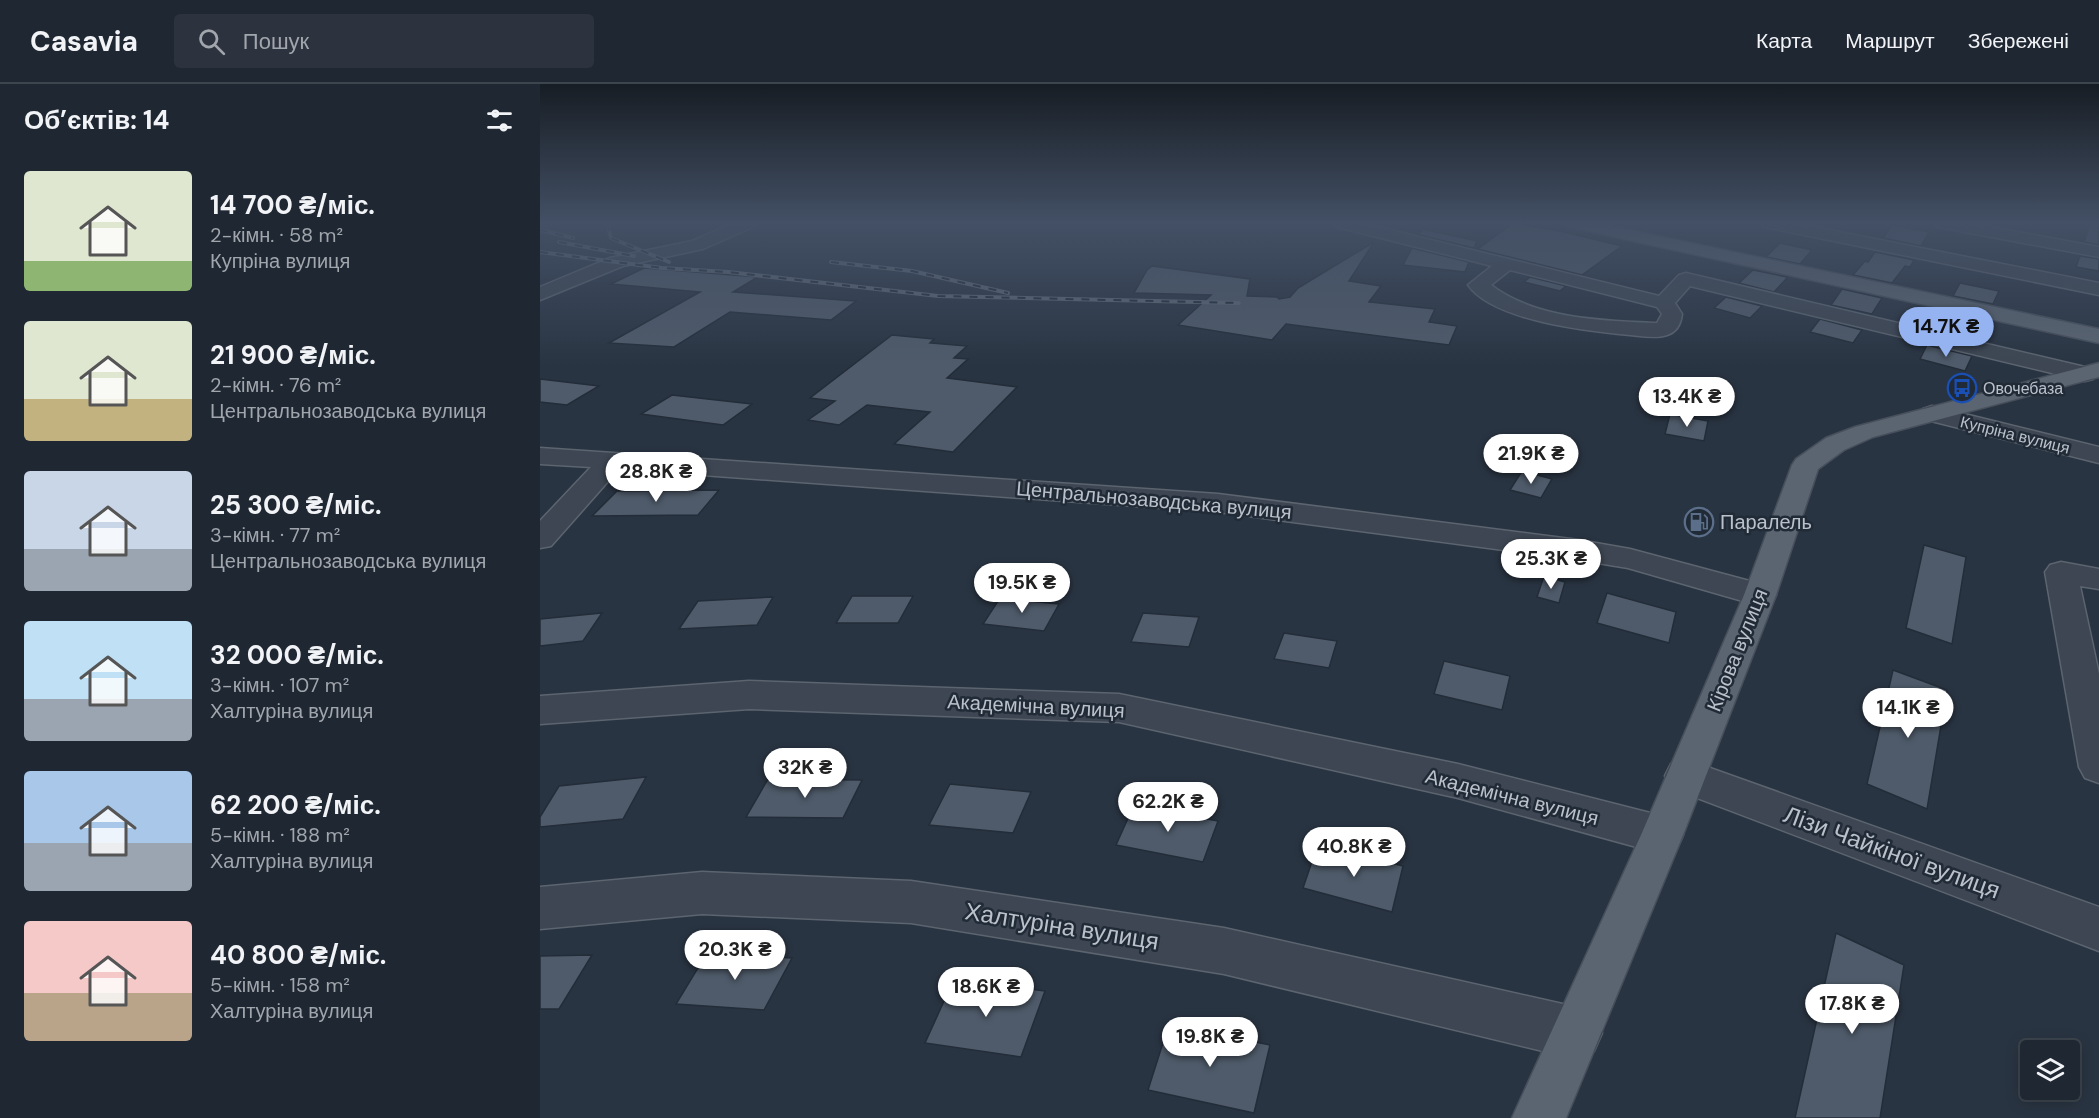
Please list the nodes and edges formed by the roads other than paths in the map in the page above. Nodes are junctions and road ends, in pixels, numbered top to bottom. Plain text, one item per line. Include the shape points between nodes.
1 (595, 271) edge
2 (1498, 271) edge
3 (1537, 271) edge
4 (1694, 271) edge
5 (1802, 271) edge
6 (2011, 271) edge
7 (1686, 279) junction
8 (2099, 289) edge
9 (540, 294) edge
10 (1664, 303) junction
11 (2099, 336) edge
12 (2092, 372) edge
13 (1932, 414) junction
14 (2099, 455) edge
15 (540, 456) edge
16 (612, 461) junction
17 (540, 539) edge
18 (2099, 579) edge
19 (1760, 596) junction
20 (540, 710) edge
21 (2099, 767) edge
22 (1685, 776) junction
23 (1662, 835) junction
24 (540, 908) edge
25 (2099, 929) edge
26 (1576, 1033) junction
27 (1539, 1118) edge

1 - 9 street
2 - 10 street via 1478,285 1514,308 1615,329 1662,330 1670,323 1672,314
3 - 10 street
4 - 7 street
5 - 11 main road
6 - 8 street
7 - 10 street
7 - 12 street
12 - 13 main road, Кірова вулиця
13 - 14 street, Купріна вулиця
13 - 19 main road, Кірова вулиця via 1864,432 1835,444 1806,465
15 - 16 street, Центральнозаводська вулиця
16 - 17 street
16 - 19 street, Центральнозаводська вулиця via 1218,503 1580,550 1630,559
18 - 21 street via 2061,572
19 - 22 main road, Кірова вулиця
20 - 23 street, Академічна вулиця via 749,695 1119,708 1458,781
22 - 23 main road, Кірова вулиця
22 - 25 street, Лізи Чайкіної вулиця
23 - 26 main road, Кірова вулиця
24 - 26 street, Халтуріна вулиця via 702,893 911,902 1224,951
26 - 27 main road, Кірова вулиця

